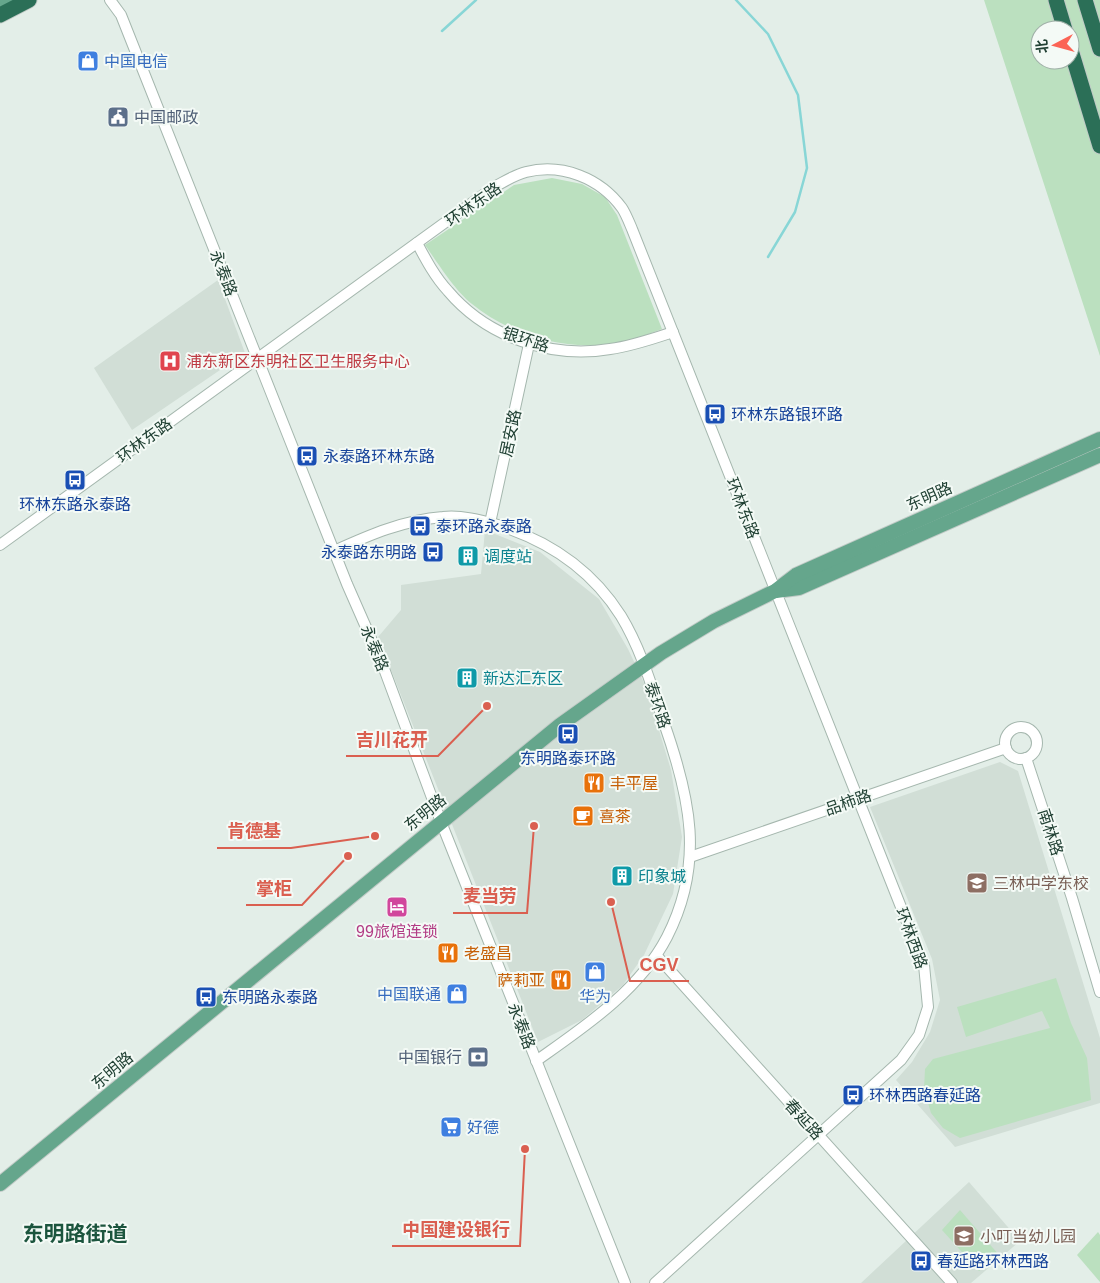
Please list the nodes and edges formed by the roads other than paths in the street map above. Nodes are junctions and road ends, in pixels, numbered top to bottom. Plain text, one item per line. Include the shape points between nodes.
1 (28, 0) edge
2 (110, 0) edge
3 (120, 0) edge
4 (1056, 0) edge
5 (1085, 0) edge
6 (3, 9) edge
7 (121, 16) junction
8 (1062, 20) edge
9 (1100, 48) edge
10 (1077, 70) edge
11 (1100, 146) edge
12 (417, 243) junction
13 (673, 332) junction
14 (529, 344) junction
15 (258, 358) junction
16 (1100, 439) edge
17 (1100, 455) edge
18 (1026, 480) junction
19 (490, 523) junction
20 (0, 545) edge
21 (334, 551) junction
22 (775, 591) junction
23 (644, 664) junction
24 (1006, 748) junction
25 (1026, 758) junction
26 (857, 798) junction
27 (441, 822) junction
28 (690, 857) junction
29 (656, 956) junction
30 (1100, 992) edge
31 (536, 1061) junction
32 (818, 1135) junction
33 (0, 1184) edge
34 (625, 1283) edge
35 (655, 1283) edge
36 (952, 1283) edge

1 - 6 highway
2 - 7 street, 永泰路
3 - 7 street, 永泰路
4 - 8 highway
5 - 9 highway
7 - 15 street, 永泰路
10 - 11 highway
12 - 13 street, 环林东路 via 510,178 542,170 577,174 610,194 623,209
12 - 14 street, 银环路 via 438,279 458,302 483,322
12 - 15 street, 环林东路
13 - 14 street, 银环路 via 609,350 566,350
13 - 22 street, 环林东路
14 - 19 street, 居安路
15 - 20 street, 环林东路
15 - 21 street, 永泰路
16 - 18 main road, 东明路
17 - 18 main road, 东明路
18 - 22 main road, 东明路 via 796,575
19 - 21 street, 泰环路 via 446,517 419,520
19 - 23 street, 泰环路 via 550,546 571,560 606,595 621,616
21 - 27 street, 永泰路 via 383,666
22 - 23 main road, 东明路 via 684,638
22 - 26 street, 环林西路
23 - 27 main road, 东明路 via 560,725
23 - 28 street, 泰环路 via 682,776 691,833
24 - 25 street via 1014,757
24 - 25 street via 1010,731 1028,728 1037,744 1032,755
24 - 26 street, 品柿路
25 - 30 street, 南林路
26 - 28 street, 品柿路
26 - 32 street, 环林西路 via 924,965 928,1006 919,1035 901,1060
27 - 31 street, 永泰路
27 - 33 main road, 东明路
28 - 29 street, 泰环路 via 678,912
29 - 31 street, 泰环路 via 604,1011
29 - 32 street, 春延路
31 - 34 street, 永泰路
32 - 35 street, 环林西路
32 - 36 street, 春延路

